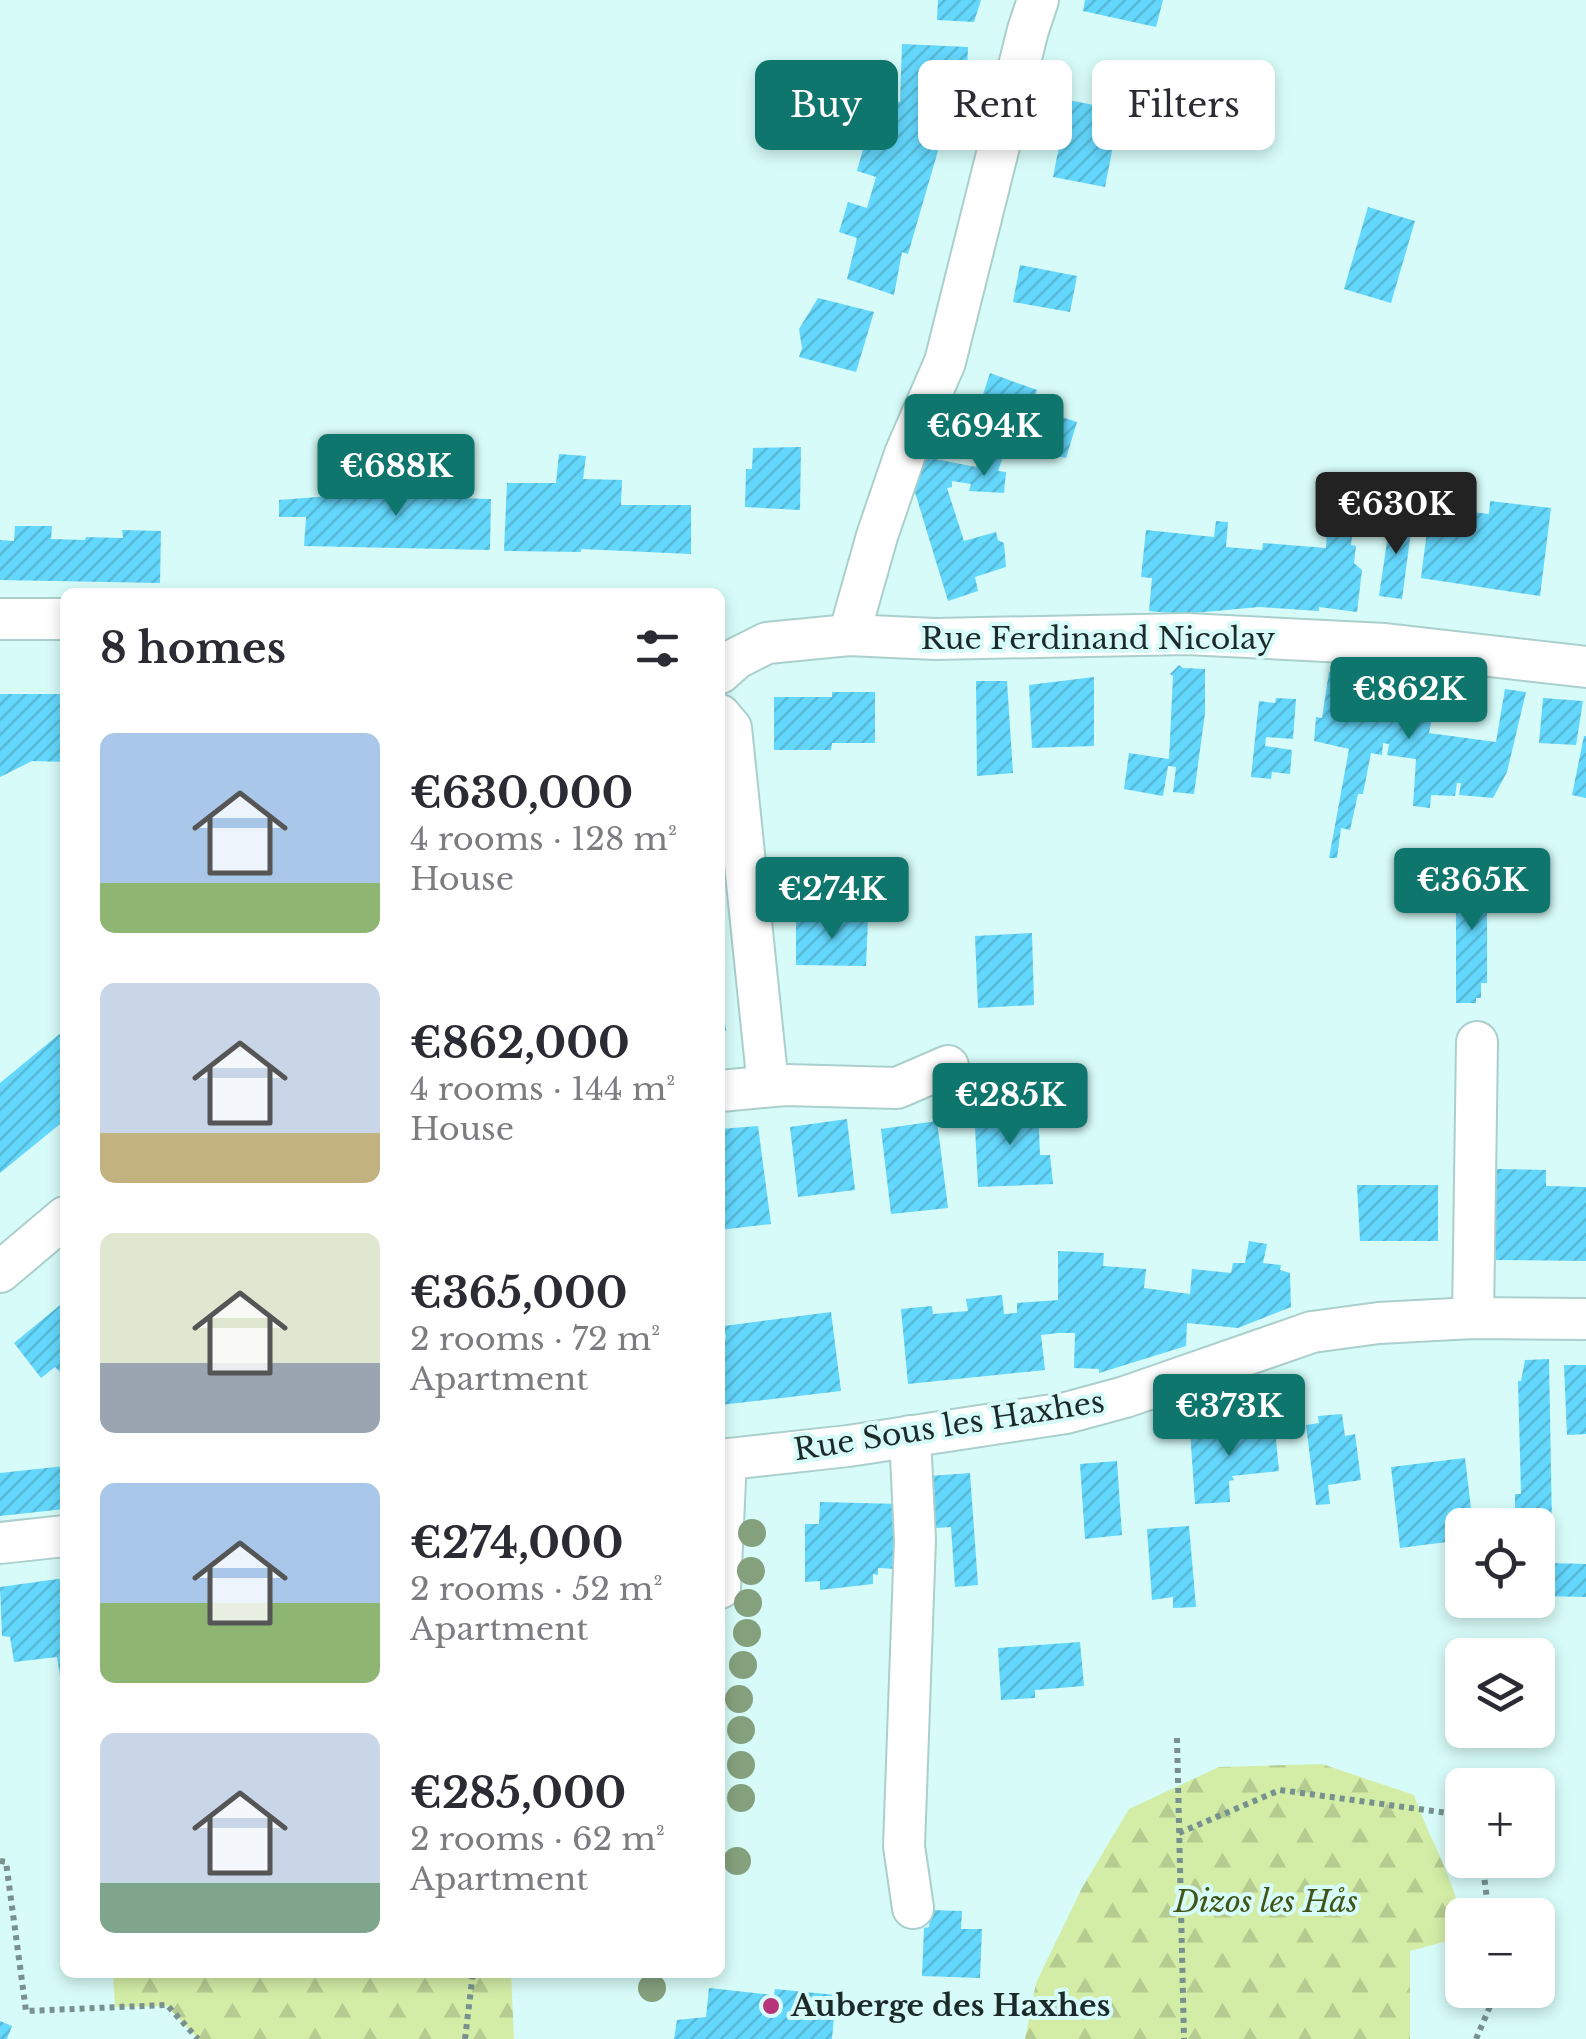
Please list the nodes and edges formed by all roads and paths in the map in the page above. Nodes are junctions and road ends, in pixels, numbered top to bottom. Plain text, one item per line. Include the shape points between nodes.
1 (1038, 0) edge
2 (0, 619) edge
3 (60, 619) edge
4 (849, 635) junction
5 (1586, 667) edge
6 (725, 669) edge
7 (725, 721) edge
8 (1477, 1042) dead end
9 (948, 1066) dead end
10 (768, 1086) junction
11 (725, 1090) edge
12 (60, 1221) edge
13 (0, 1272) edge
14 (1472, 1318) junction
15 (1586, 1319) edge
16 (910, 1436) junction
17 (725, 1460) edge
18 (60, 1537) edge
19 (0, 1543) edge
20 (1177, 1738) dead end
21 (1445, 1814) edge
22 (1179, 1833) junction
23 (0, 1861) edge
24 (914, 1908) dead end
25 (472, 1978) edge
26 (1489, 2008) edge
27 (198, 2039) edge
28 (464, 2039) edge
29 (1184, 2039) edge
30 (1476, 2039) edge

1 - 4 street via 945,362 905,454
2 - 3 street
4 - 5 street, Rue Ferdinand Nicolay via 1186,634 1385,644
4 - 6 street, Rue Ferdinand Nicolay via 767,643
7 - 10 street via 731,728
8 - 14 street
9 - 10 street via 897,1088
10 - 11 street
12 - 13 street
14 - 15 street, Rue Sous les Haxhes
14 - 16 street, Rue Sous les Haxhes via 1312,1332 1066,1413
16 - 17 street, Rue Sous les Haxhes
16 - 24 street via 915,1540 904,1846
18 - 19 street
20 - 22 path
21 - 22 path via 1280,1790
22 - 29 path
23 - 27 path via 6,1862 26,2010 166,2006
25 - 28 path
26 - 30 path

